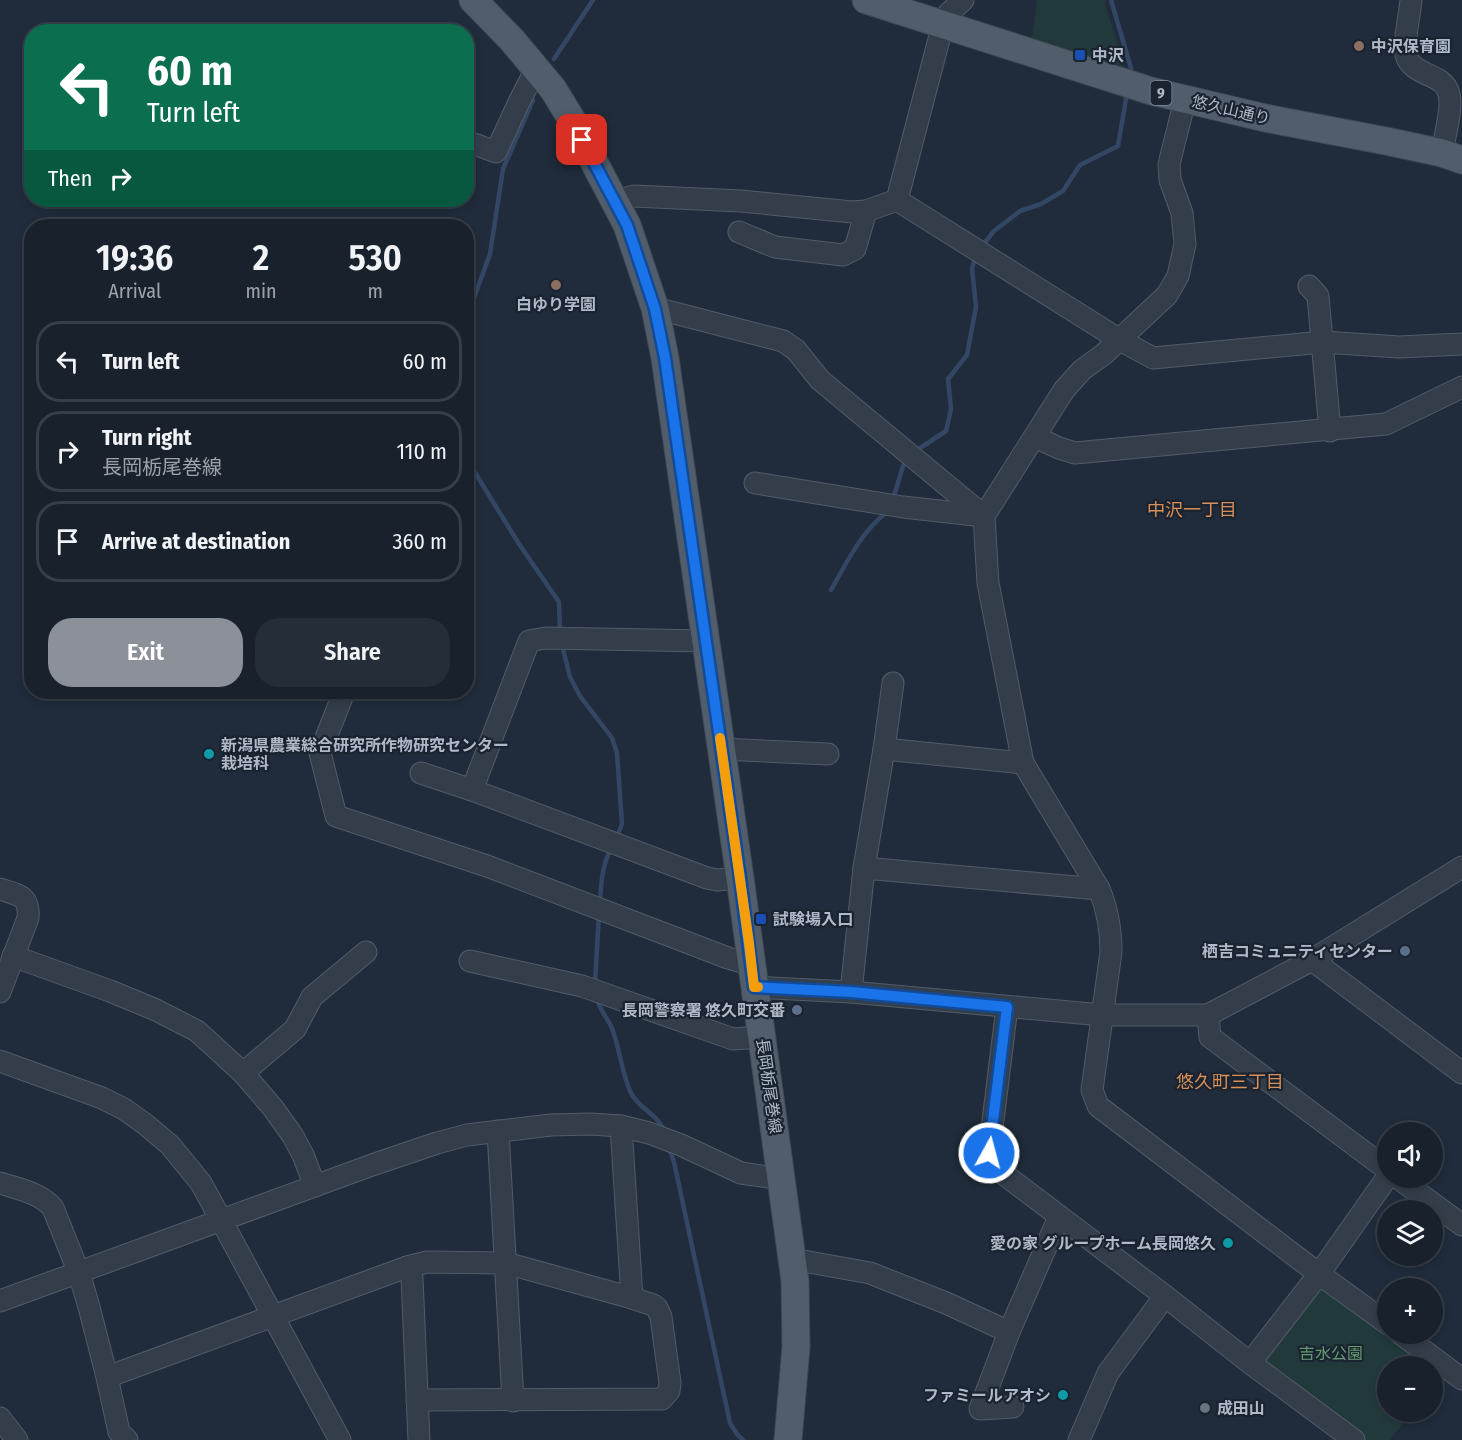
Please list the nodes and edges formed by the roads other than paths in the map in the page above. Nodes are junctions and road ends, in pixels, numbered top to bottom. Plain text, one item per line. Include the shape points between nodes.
1 (473, 0) edge
2 (866, 0) edge
3 (963, 0) edge
4 (1411, 0) edge
5 (943, 24) junction
6 (536, 69) junction
7 (1185, 100) junction
8 (474, 144) edge
9 (1452, 157) edge
10 (897, 200) junction
11 (615, 201) junction
12 (866, 211) junction
13 (739, 232) dead end
14 (1309, 286) dead end
15 (655, 309) junction
16 (1120, 340) junction
17 (1323, 342) junction
18 (1462, 344) edge
19 (1462, 387) edge
20 (1330, 431) junction
21 (1035, 436) junction
22 (755, 483) dead end
23 (984, 516) junction
24 (706, 641) junction
25 (893, 683) dead end
26 (341, 699) edge
27 (884, 748) junction
28 (721, 749) junction
29 (828, 754) dead end
30 (1023, 763) junction
31 (421, 773) dead end
32 (472, 790) junction
33 (1462, 867) edge
34 (864, 868) junction
35 (740, 878) junction
36 (0, 889) edge
37 (1099, 889) junction
38 (366, 952) dead end
39 (13, 956) junction
40 (1312, 960) junction
41 (470, 961) dead end
42 (753, 976) junction
43 (0, 992) edge
44 (851, 992) junction
45 (1007, 1007) junction
46 (1102, 1015) junction
47 (1208, 1015) junction
48 (762, 1036) junction
49 (0, 1060) edge
50 (243, 1073) junction
51 (1462, 1073) edge
52 (621, 1126) junction
53 (498, 1131) junction
54 (1377, 1162) edge
55 (782, 1179) junction
56 (0, 1183) edge
57 (315, 1186) junction
58 (1380, 1188) edge
59 (1412, 1188) edge
60 (1059, 1217) junction
61 (220, 1221) junction
62 (1462, 1225) edge
63 (792, 1259) junction
64 (506, 1263) junction
65 (407, 1267) junction
66 (79, 1273) junction
67 (1319, 1274) junction
68 (1165, 1296) junction
69 (632, 1298) junction
70 (0, 1301) edge
71 (273, 1316) junction
72 (1377, 1316) edge
73 (1009, 1332) junction
74 (1415, 1344) edge
75 (1250, 1363) junction
76 (107, 1377) junction
77 (1462, 1379) edge
78 (417, 1400) junction
79 (513, 1401) junction
80 (1013, 1407) dead end
81 (0, 1418) edge
82 (14, 1440) edge
83 (127, 1440) edge
84 (340, 1440) edge
85 (419, 1440) edge
86 (788, 1440) edge
87 (1079, 1440) edge
88 (1354, 1440) edge

1 - 6 main road, 長岡栃尾巻線
2 - 5 main road, 悠久山通り / 9
3 - 5 street
4 - 9 street via 1406,55 1420,71 1445,84 1450,94
5 - 7 main road, 悠久山通り / 9
5 - 10 street
6 - 8 street via 496,152
6 - 11 main road, 長岡栃尾巻線 via 563,104
7 - 9 main road, 悠久山通り / 9
7 - 16 street via 1169,165 1182,213 1185,244 1178,276 1167,295
10 - 12 street
10 - 16 street
11 - 12 street via 634,196
11 - 15 main road, 長岡栃尾巻線 via 631,234
12 - 13 street via 855,249 843,255 775,247
14 - 17 street via 1318,296
15 - 23 street via 783,341 796,350 820,380
15 - 24 main road, 長岡栃尾巻線 via 673,405
16 - 17 street via 1152,358
16 - 21 street via 1064,390
17 - 18 street via 1399,347
17 - 20 street
19 - 20 street via 1386,424
20 - 21 street via 1075,453
21 - 23 street
22 - 23 street
23 - 30 street via 988,584
24 - 28 main road, 長岡栃尾巻線
24 - 32 street via 529,641
25 - 27 street
26 - 42 street via 320,753 336,816 487,866 717,954
27 - 30 street
27 - 34 street
28 - 29 street
28 - 35 main road, 長岡栃尾巻線
30 - 37 street
31 - 32 street
32 - 35 street via 707,878
33 - 40 street
34 - 37 street
34 - 44 street
35 - 42 main road, 長岡栃尾巻線
36 - 39 street via 24,898 27,903 28,918
37 - 46 street via 1107,905 1111,932
38 - 50 street via 312,997 295,1029
39 - 43 street
39 - 50 street via 156,1010 197,1031
40 - 47 street
40 - 51 street
41 - 48 street via 582,986 733,1039
42 - 44 street
42 - 48 main road, 長岡栃尾巻線
44 - 45 street
45 - 46 street
45 - 60 street via 989,1153 997,1169
46 - 47 street
46 - 67 street via 1092,1090 1098,1106
47 - 54 street via 1210,1037
48 - 55 main road, 長岡栃尾巻線
49 - 61 street via 102,1098 145,1124 170,1145 201,1183
50 - 57 street via 293,1136
52 - 53 street via 551,1125
52 - 55 street via 681,1145 741,1173
52 - 69 street
53 - 57 street via 437,1143
53 - 64 street
55 - 63 main road, 長岡栃尾巻線
56 - 66 street via 47,1201
57 - 61 street
58 - 67 street
59 - 62 street
60 - 68 street
60 - 73 street
61 - 66 street
61 - 71 street
63 - 73 street via 870,1273
63 - 86 main road, 長岡栃尾巻線 via 796,1347
64 - 65 street via 427,1262
64 - 69 street
64 - 79 street
65 - 71 street
65 - 78 street via 412,1278
66 - 70 street
66 - 76 street
67 - 72 street
67 - 75 street
68 - 75 street
68 - 87 street via 1108,1373
69 - 79 street via 653,1305 661,1317 670,1383 666,1396
71 - 76 street
71 - 84 street
73 - 80 street via 980,1408
74 - 77 street
75 - 88 street
76 - 83 street via 119,1432
78 - 79 street
78 - 85 street
81 - 82 street

